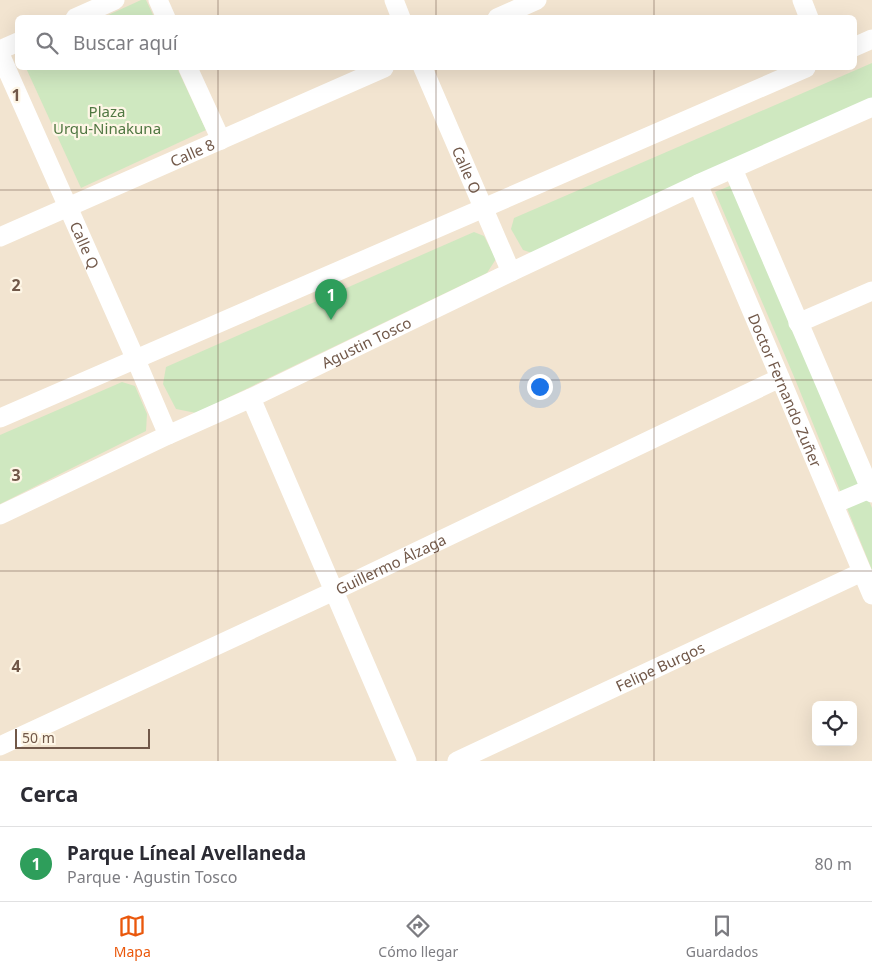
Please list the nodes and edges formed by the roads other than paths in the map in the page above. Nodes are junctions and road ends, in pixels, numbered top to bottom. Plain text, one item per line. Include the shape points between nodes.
1 (115, 0) edge
2 (158, 0) edge
3 (394, 0) edge
4 (536, 0) edge
5 (802, 0) edge
6 (82, 15) edge
7 (165, 15) edge
8 (400, 15) edge
9 (504, 15) edge
10 (808, 15) edge
11 (872, 39) edge
12 (15, 43) edge
13 (857, 46) edge
14 (0, 50) edge
15 (0, 54) edge
16 (189, 70) edge
17 (379, 70) edge
18 (424, 70) edge
19 (801, 70) edge
20 (872, 107) edge
21 (221, 140) junction
22 (733, 169) junction
23 (698, 184) junction
24 (69, 207) junction
25 (484, 208) junction
26 (0, 237) edge
27 (511, 272) junction
28 (872, 292) edge
29 (798, 323) junction
30 (136, 360) junction
31 (780, 378) junction
32 (251, 398) junction
33 (0, 418) edge
34 (168, 435) junction
35 (871, 490) edge
36 (834, 504) junction
37 (0, 516) edge
38 (862, 572) junction
39 (334, 591) junction
40 (872, 595) edge
41 (0, 746) edge
42 (407, 761) edge
43 (457, 761) edge

1 - 6 street
2 - 7 street
3 - 8 street
4 - 9 street
5 - 10 street
11 - 13 street
12 - 14 street
15 - 24 street, Calle Q
16 - 21 street
17 - 21 street, Calle 8
18 - 25 street, Calle O
19 - 25 street
20 - 22 street, Agustin Tosco
21 - 24 street, Calle 8
22 - 23 street, Agustin Tosco
22 - 29 street
23 - 27 street, Agustin Tosco
23 - 31 street, Doctor Fernando Zuñer
24 - 26 street, Calle 8
24 - 30 street, Calle Q
25 - 27 street, Calle O
25 - 30 street
27 - 32 street, Agustin Tosco
28 - 29 street
29 - 35 street
30 - 33 street
30 - 34 street, Calle Q
31 - 36 street, Doctor Fernando Zuñer
31 - 39 street, Guillermo Álzaga
32 - 34 street, Agustin Tosco
32 - 39 street
34 - 37 street, Agustin Tosco
35 - 36 street
36 - 38 street, Doctor Fernando Zuñer
38 - 40 street, Doctor Fernando Zuñer
38 - 43 street, Felipe Burgos
39 - 41 street, Guillermo Álzaga
39 - 42 street

